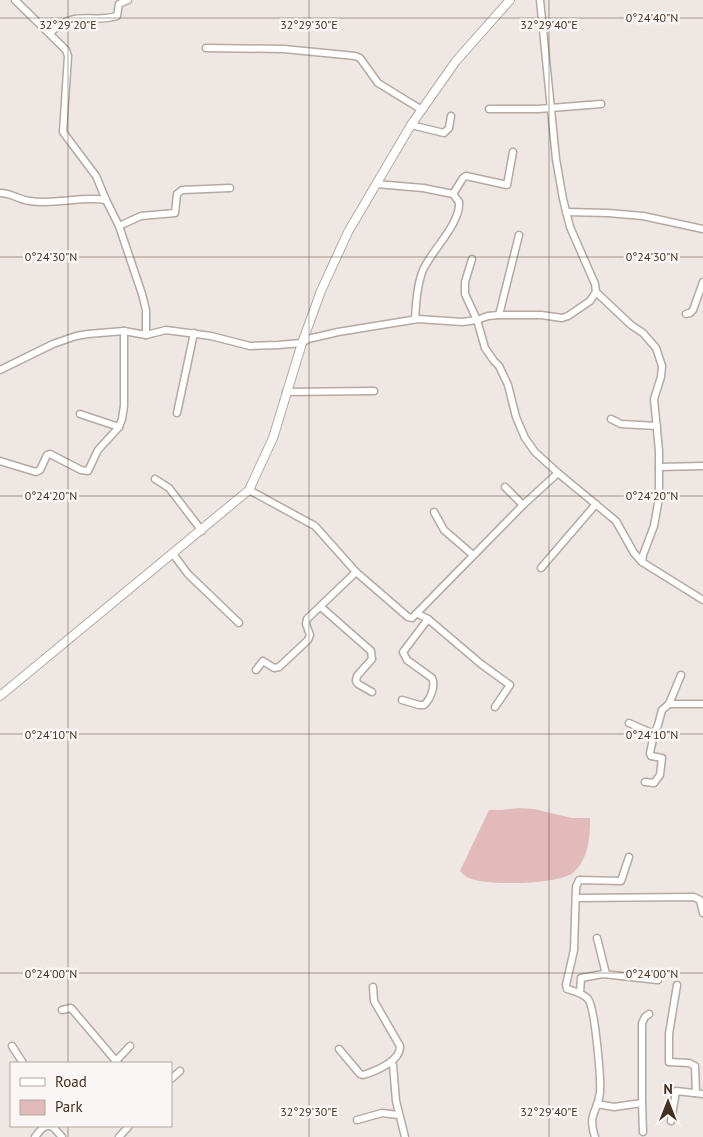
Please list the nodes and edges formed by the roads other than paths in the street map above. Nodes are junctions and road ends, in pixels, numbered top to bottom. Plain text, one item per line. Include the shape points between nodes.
1 (15, 0) edge
2 (128, 0) edge
3 (510, 0) edge
4 (540, 0) edge
5 (50, 33) junction
6 (206, 48) dead end
7 (601, 104) dead end
8 (551, 108) junction
9 (489, 109) dead end
10 (422, 110) junction
11 (451, 116) dead end
12 (411, 125) junction
13 (513, 152) dead end
14 (376, 184) junction
15 (230, 188) dead end
16 (0, 193) edge
17 (454, 194) junction
18 (106, 200) junction
19 (566, 212) junction
20 (119, 226) junction
21 (703, 229) edge
22 (519, 235) dead end
23 (472, 260) dead end
24 (703, 282) edge
25 (702, 291) edge
26 (596, 292) junction
27 (686, 314) dead end
28 (499, 315) junction
29 (415, 319) junction
30 (477, 320) junction
31 (124, 331) junction
32 (194, 334) junction
33 (146, 335) junction
34 (302, 343) junction
35 (0, 370) edge
36 (374, 391) dead end
37 (286, 392) junction
38 (80, 414) dead end
39 (177, 414) dead end
40 (611, 419) dead end
41 (657, 426) junction
42 (119, 427) junction
43 (0, 461) edge
44 (659, 466) junction
45 (703, 466) edge
46 (558, 472) junction
47 (154, 479) dead end
48 (505, 487) dead end
49 (250, 490) junction
50 (596, 504) junction
51 (523, 505) junction
52 (434, 512) dead end
53 (202, 531) junction
54 (173, 554) junction
55 (473, 555) junction
56 (642, 562) junction
57 (541, 568) dead end
58 (356, 572) junction
59 (703, 600) edge
60 (321, 607) junction
61 (416, 614) junction
62 (428, 619) junction
63 (239, 623) dead end
64 (256, 670) dead end
65 (682, 675) dead end
66 (372, 692) dead end
67 (0, 696) edge
68 (402, 700) dead end
69 (669, 704) junction
70 (703, 704) edge
71 (495, 707) dead end
72 (629, 722) dead end
73 (654, 734) junction
74 (645, 782) dead end
75 (628, 858) dead end
76 (576, 898) junction
77 (703, 913) edge
78 (597, 938) dead end
79 (606, 974) junction
80 (658, 980) dead end
81 (677, 985) dead end
82 (373, 987) dead end
83 (580, 993) junction
84 (62, 1010) dead end
85 (649, 1014) dead end
86 (12, 1046) dead end
87 (130, 1046) dead end
88 (339, 1049) dead end
89 (23, 1062) edge
90 (115, 1062) edge
91 (117, 1062) edge
92 (391, 1063) junction
93 (180, 1071) dead end
94 (172, 1078) edge
95 (699, 1093) edge
96 (642, 1103) junction
97 (597, 1104) junction
98 (398, 1115) junction
99 (357, 1120) dead end
100 (671, 1121) dead end
101 (44, 1127) edge
102 (54, 1127) edge
103 (128, 1127) edge
104 (643, 1132) dead end
105 (35, 1137) edge
106 (62, 1137) edge
107 (119, 1137) edge
108 (405, 1137) edge
109 (595, 1137) edge

1 - 5 street
2 - 5 street via 119,4 117,16 80,17 58,25
3 - 10 street via 456,61
4 - 8 street
5 - 18 street via 68,56 63,132 96,176
6 - 10 street via 284,49 355,56 360,58 378,83
7 - 8 street
8 - 9 street
8 - 19 street
10 - 12 street
11 - 12 street via 449,128 444,133
12 - 14 street
13 - 17 street via 507,185 466,176
14 - 17 street
14 - 34 street via 334,260
15 - 20 street via 182,190 178,194 175,213 141,216
16 - 18 street via 30,201
17 - 29 street via 459,210 422,274
18 - 20 street
19 - 21 street via 623,214
19 - 26 street
20 - 33 street via 146,310
22 - 28 street
23 - 30 street via 464,289
24 - 25 street
25 - 27 street via 692,312
26 - 28 street via 591,300 564,318
26 - 41 street via 642,333 659,353 662,366 655,394
28 - 30 street
29 - 30 street
29 - 34 street via 338,332
30 - 46 street via 485,348 508,385 525,438
31 - 33 street
31 - 35 street via 70,338
31 - 42 street via 124,406
32 - 33 street via 166,330
32 - 34 street via 250,346
32 - 39 street
34 - 37 street
36 - 37 street
37 - 49 street via 273,438
38 - 42 street
40 - 41 street via 621,424
41 - 44 street
42 - 43 street via 98,450 86,472 50,454 36,472
44 - 45 street
44 - 56 street via 656,517
46 - 50 street
46 - 51 street
47 - 53 street via 168,488
48 - 51 street
49 - 53 street
49 - 58 street via 312,524
50 - 56 street via 616,522
50 - 57 street
51 - 55 street
52 - 55 street via 444,530
53 - 54 street
54 - 63 street via 188,574
54 - 67 street
55 - 61 street
56 - 59 street
58 - 60 street
58 - 61 street via 408,617
60 - 64 street via 306,621 310,635 308,640 279,667 274,668 263,661
60 - 66 street via 371,651 372,659 356,681
61 - 62 street
62 - 68 street via 403,652 406,660 432,678 434,685 424,705
62 - 71 street via 510,685
65 - 69 street
69 - 70 street
69 - 73 street via 662,710
72 - 73 street
73 - 74 street via 650,754 661,758 662,766 656,783
75 - 76 street via 621,881 579,880
76 - 77 street via 694,897 700,900
76 - 83 street via 574,950 566,985 567,989
78 - 79 street
79 - 80 street
79 - 83 street via 581,978
81 - 95 street via 669,1034 669,1060 695,1066
82 - 92 street via 374,1001 401,1048
83 - 97 street via 590,1004 596,1035 600,1092
84 - 90 street via 71,1008
85 - 96 street via 642,1024
86 - 89 street
87 - 91 street
88 - 92 street via 363,1075
92 - 98 street
93 - 94 street
95 - 100 street via 676,1091
96 - 97 street via 614,1107
96 - 104 street
97 - 109 street via 591,1122
98 - 99 street via 382,1113
98 - 108 street
101 - 105 street
102 - 106 street
103 - 107 street

